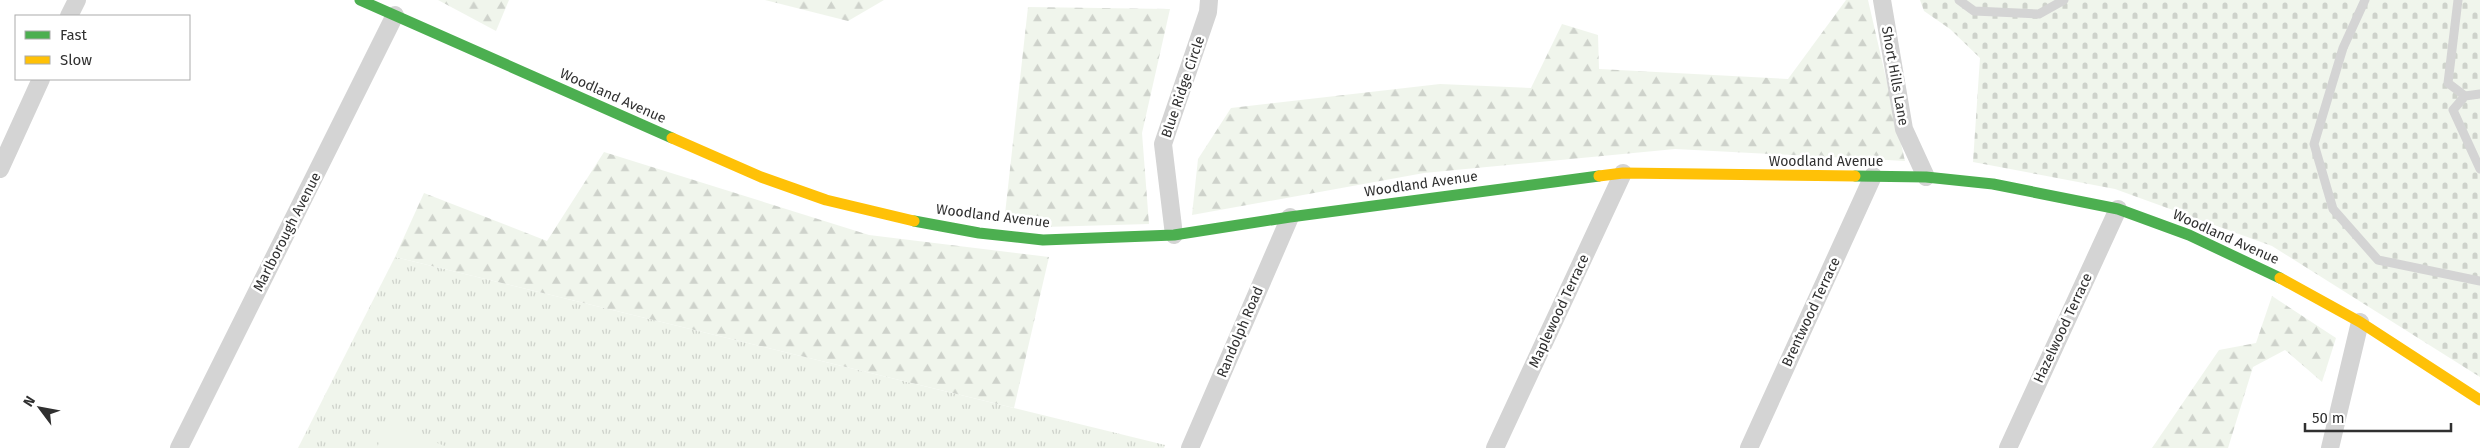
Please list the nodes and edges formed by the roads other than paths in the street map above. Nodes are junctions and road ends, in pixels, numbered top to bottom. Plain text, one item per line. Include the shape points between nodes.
1 (77, 0) edge
2 (360, 0) edge
3 (1209, 0) edge
4 (1882, 0) edge
5 (1959, 0) edge
6 (2064, 0) edge
7 (2366, 0) edge
8 (2458, 0) edge
9 (70, 15) edge
10 (395, 15) junction
11 (41, 80) edge
12 (2480, 94) edge
13 (2465, 96) junction
14 (0, 169) edge
15 (2480, 169) edge
16 (1623, 173) junction
17 (1873, 176) junction
18 (1926, 177) junction
19 (2118, 209) junction
20 (1290, 217) junction
21 (1174, 235) junction
22 (2480, 281) edge
23 (2360, 322) junction
24 (2480, 400) edge
25 (179, 448) edge
26 (1190, 448) edge
27 (1495, 448) edge
28 (1749, 448) edge
29 (2008, 448) edge
30 (2330, 448) edge

1 - 9 street
2 - 10 street, Woodland Avenue
3 - 21 street, Blue Ridge Circle via 1208,12 1163,144
4 - 18 street, Short Hills Lane via 1904,130
5 - 6 lane via 1974,11 2039,14
7 - 22 lane via 2343,48 2314,144 2333,209 2378,260
8 - 13 lane via 2448,82
10 - 21 street, Woodland Avenue via 761,177 826,200 969,231 1043,240
10 - 25 street, Marlborough Avenue
11 - 14 street
12 - 13 lane
13 - 15 lane via 2453,110
16 - 17 street, Woodland Avenue
16 - 20 street, Woodland Avenue
16 - 27 street, Maplewood Terrace
17 - 18 street, Woodland Avenue
17 - 28 street, Brentwood Terrace
18 - 19 street, Woodland Avenue via 1993,184
19 - 23 street, Woodland Avenue via 2189,235 2300,287
19 - 29 street, Hazelwood Terrace
20 - 21 street, Woodland Avenue
20 - 26 street, Randolph Road
23 - 24 street, Woodland Avenue
23 - 30 street

